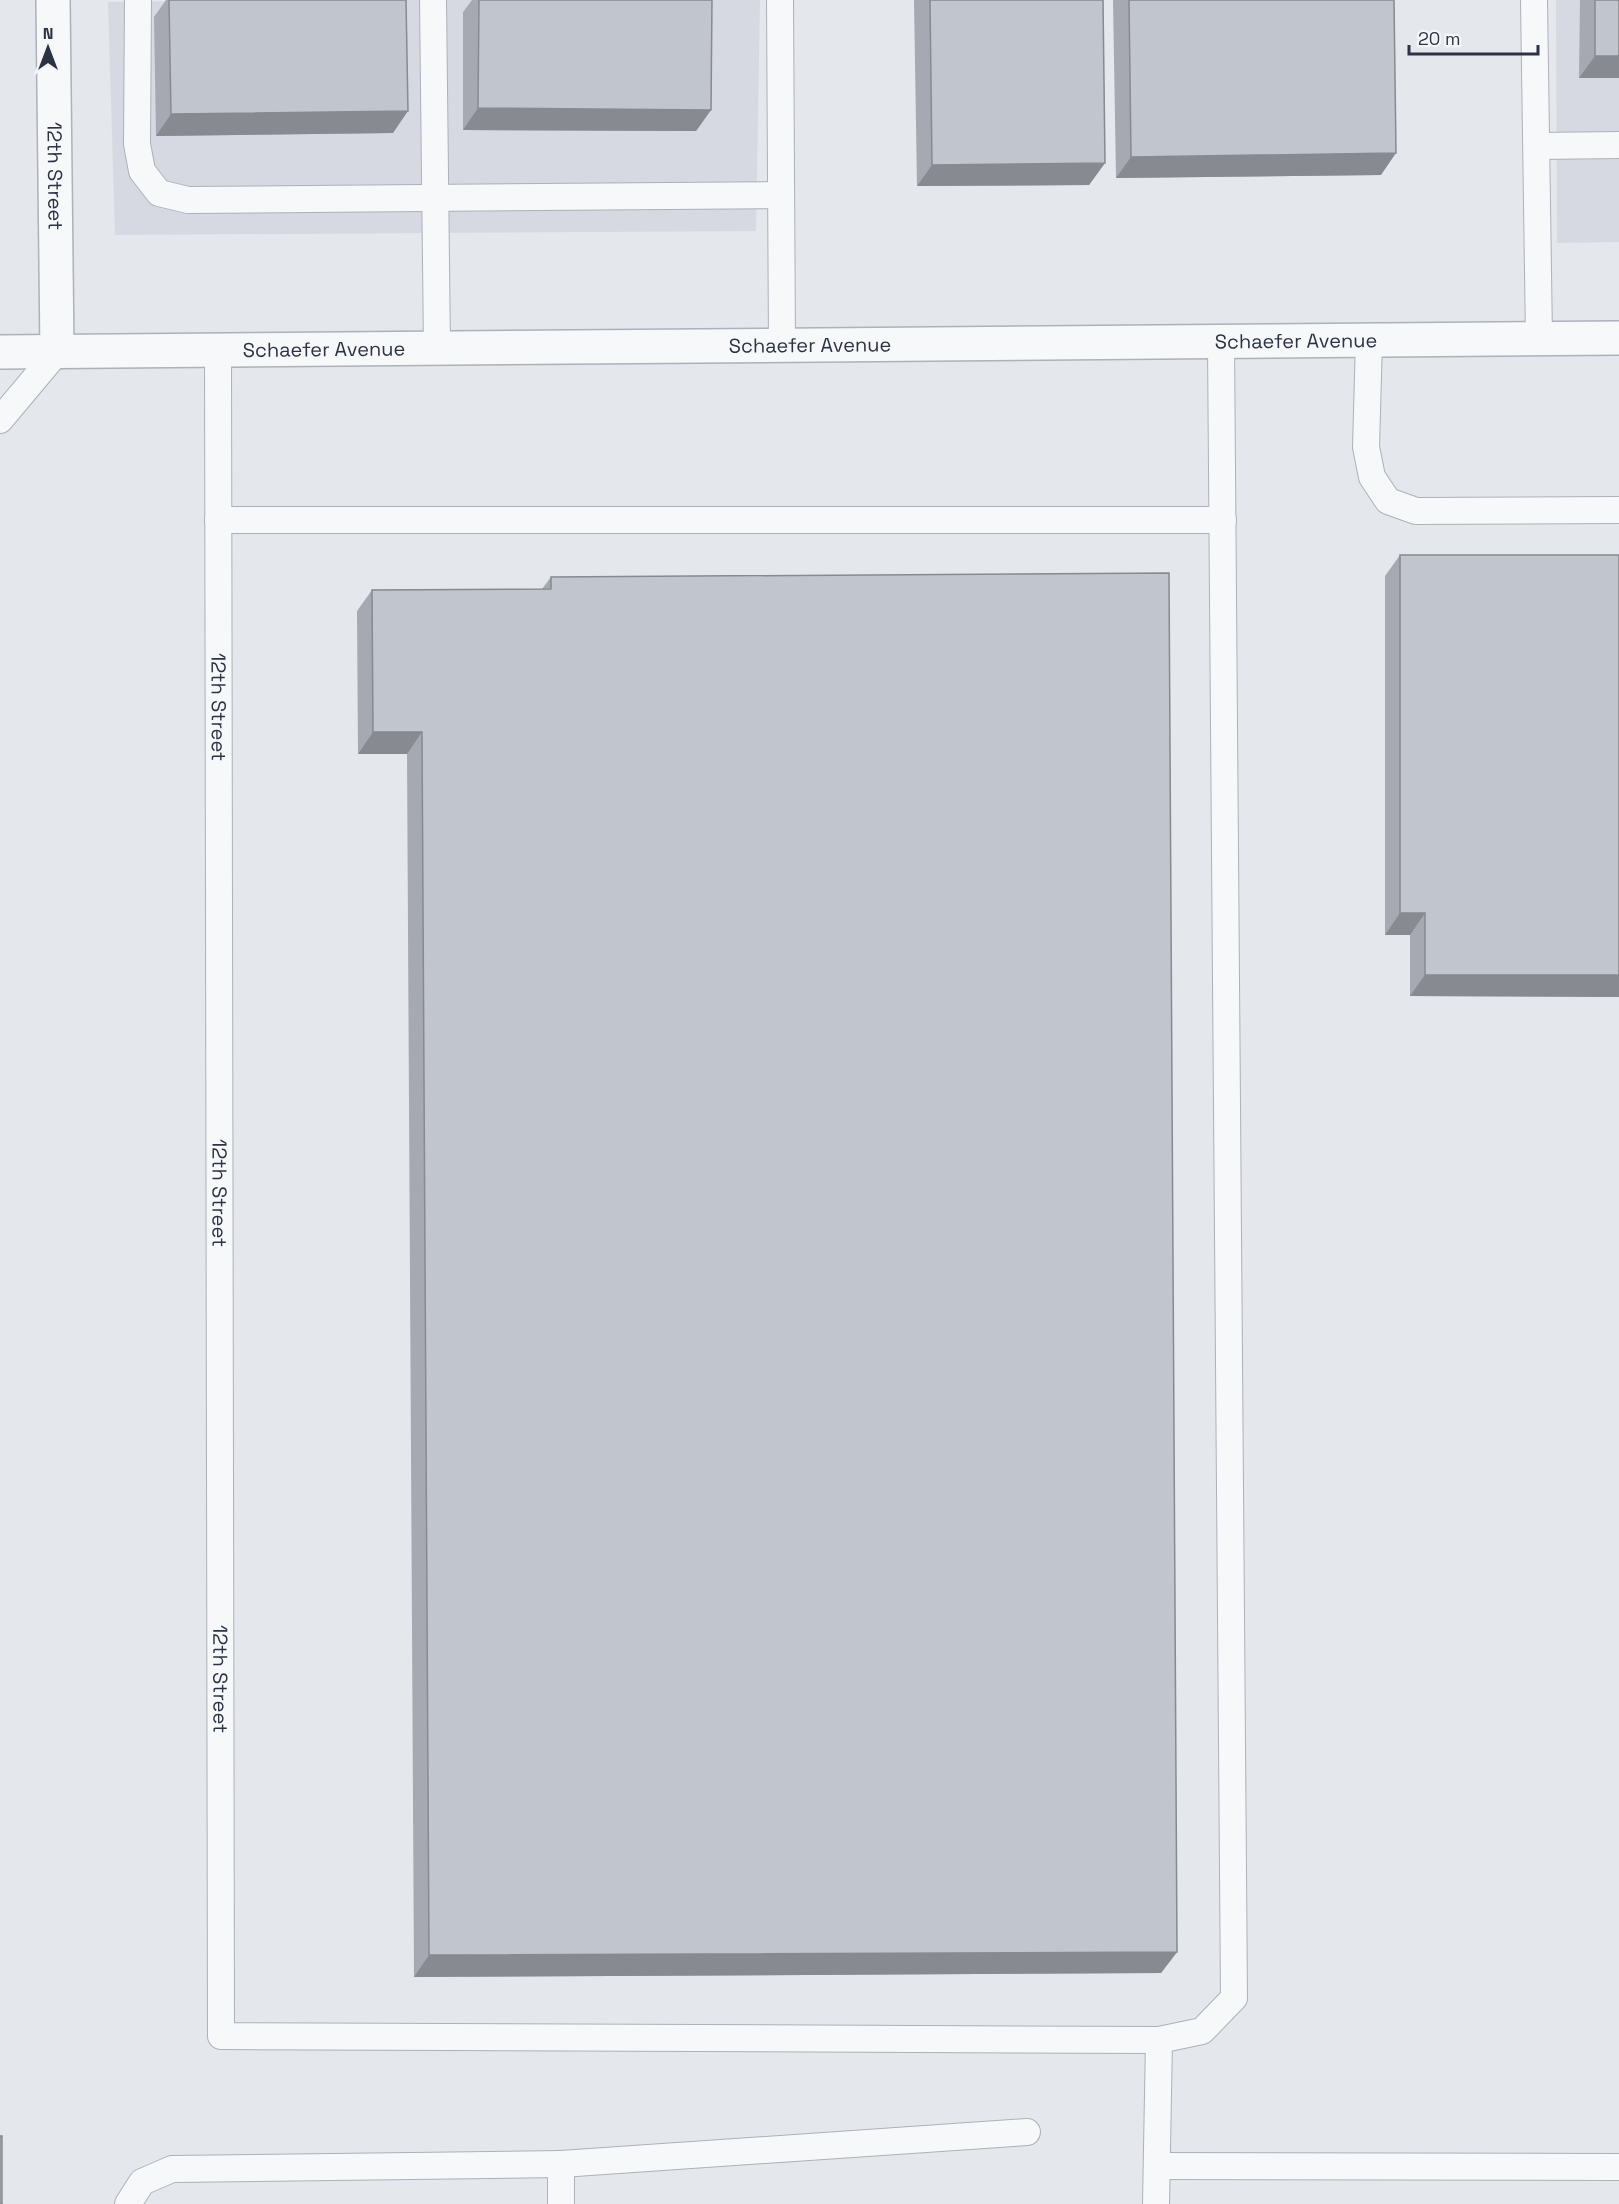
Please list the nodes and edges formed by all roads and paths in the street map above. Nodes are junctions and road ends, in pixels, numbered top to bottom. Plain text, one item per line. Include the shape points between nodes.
1 (53, 0) edge
2 (138, 0) edge
3 (433, 0) edge
4 (780, 0) edge
5 (1534, 0) edge
6 (1619, 145) edge
7 (1537, 146) junction
8 (781, 195) junction
9 (436, 198) junction
10 (1619, 338) edge
11 (1539, 339) junction
12 (1369, 340) junction
13 (1221, 342) junction
14 (782, 345) junction
15 (437, 349) junction
16 (218, 350) junction
17 (0, 352) edge
18 (57, 352) junction
19 (0, 420) edge
20 (1619, 510) edge
21 (218, 520) junction
22 (1222, 520) junction
23 (1159, 2040) junction
24 (1027, 2132) dead end
25 (561, 2164) junction
26 (1157, 2166) junction
27 (1619, 2167) edge
28 (128, 2204) edge
29 (561, 2204) edge
30 (1156, 2204) edge

1 - 18 street, 12th Street
2 - 9 lane via 137,144 142,171 159,193 188,200
3 - 9 lane
4 - 8 lane
5 - 7 lane
6 - 7 lane
7 - 11 lane
8 - 9 lane
8 - 14 lane
9 - 15 lane
10 - 11 street, Schaefer Avenue
11 - 12 street, Schaefer Avenue
12 - 13 street, Schaefer Avenue
12 - 20 lane via 1366,447 1372,477 1388,501 1416,512
13 - 14 street, Schaefer Avenue
13 - 22 lane
14 - 15 street, Schaefer Avenue
15 - 16 street, Schaefer Avenue
16 - 18 street, Schaefer Avenue
16 - 21 lane, 12th Street
17 - 18 street, Schaefer Avenue
18 - 19 lane
21 - 22 lane
21 - 23 lane, 12th Street via 221,2036
22 - 23 lane via 1234,1998 1202,2031
23 - 26 lane
24 - 25 lane
25 - 28 lane via 172,2169 142,2182
25 - 29 lane
26 - 27 lane
26 - 30 lane

